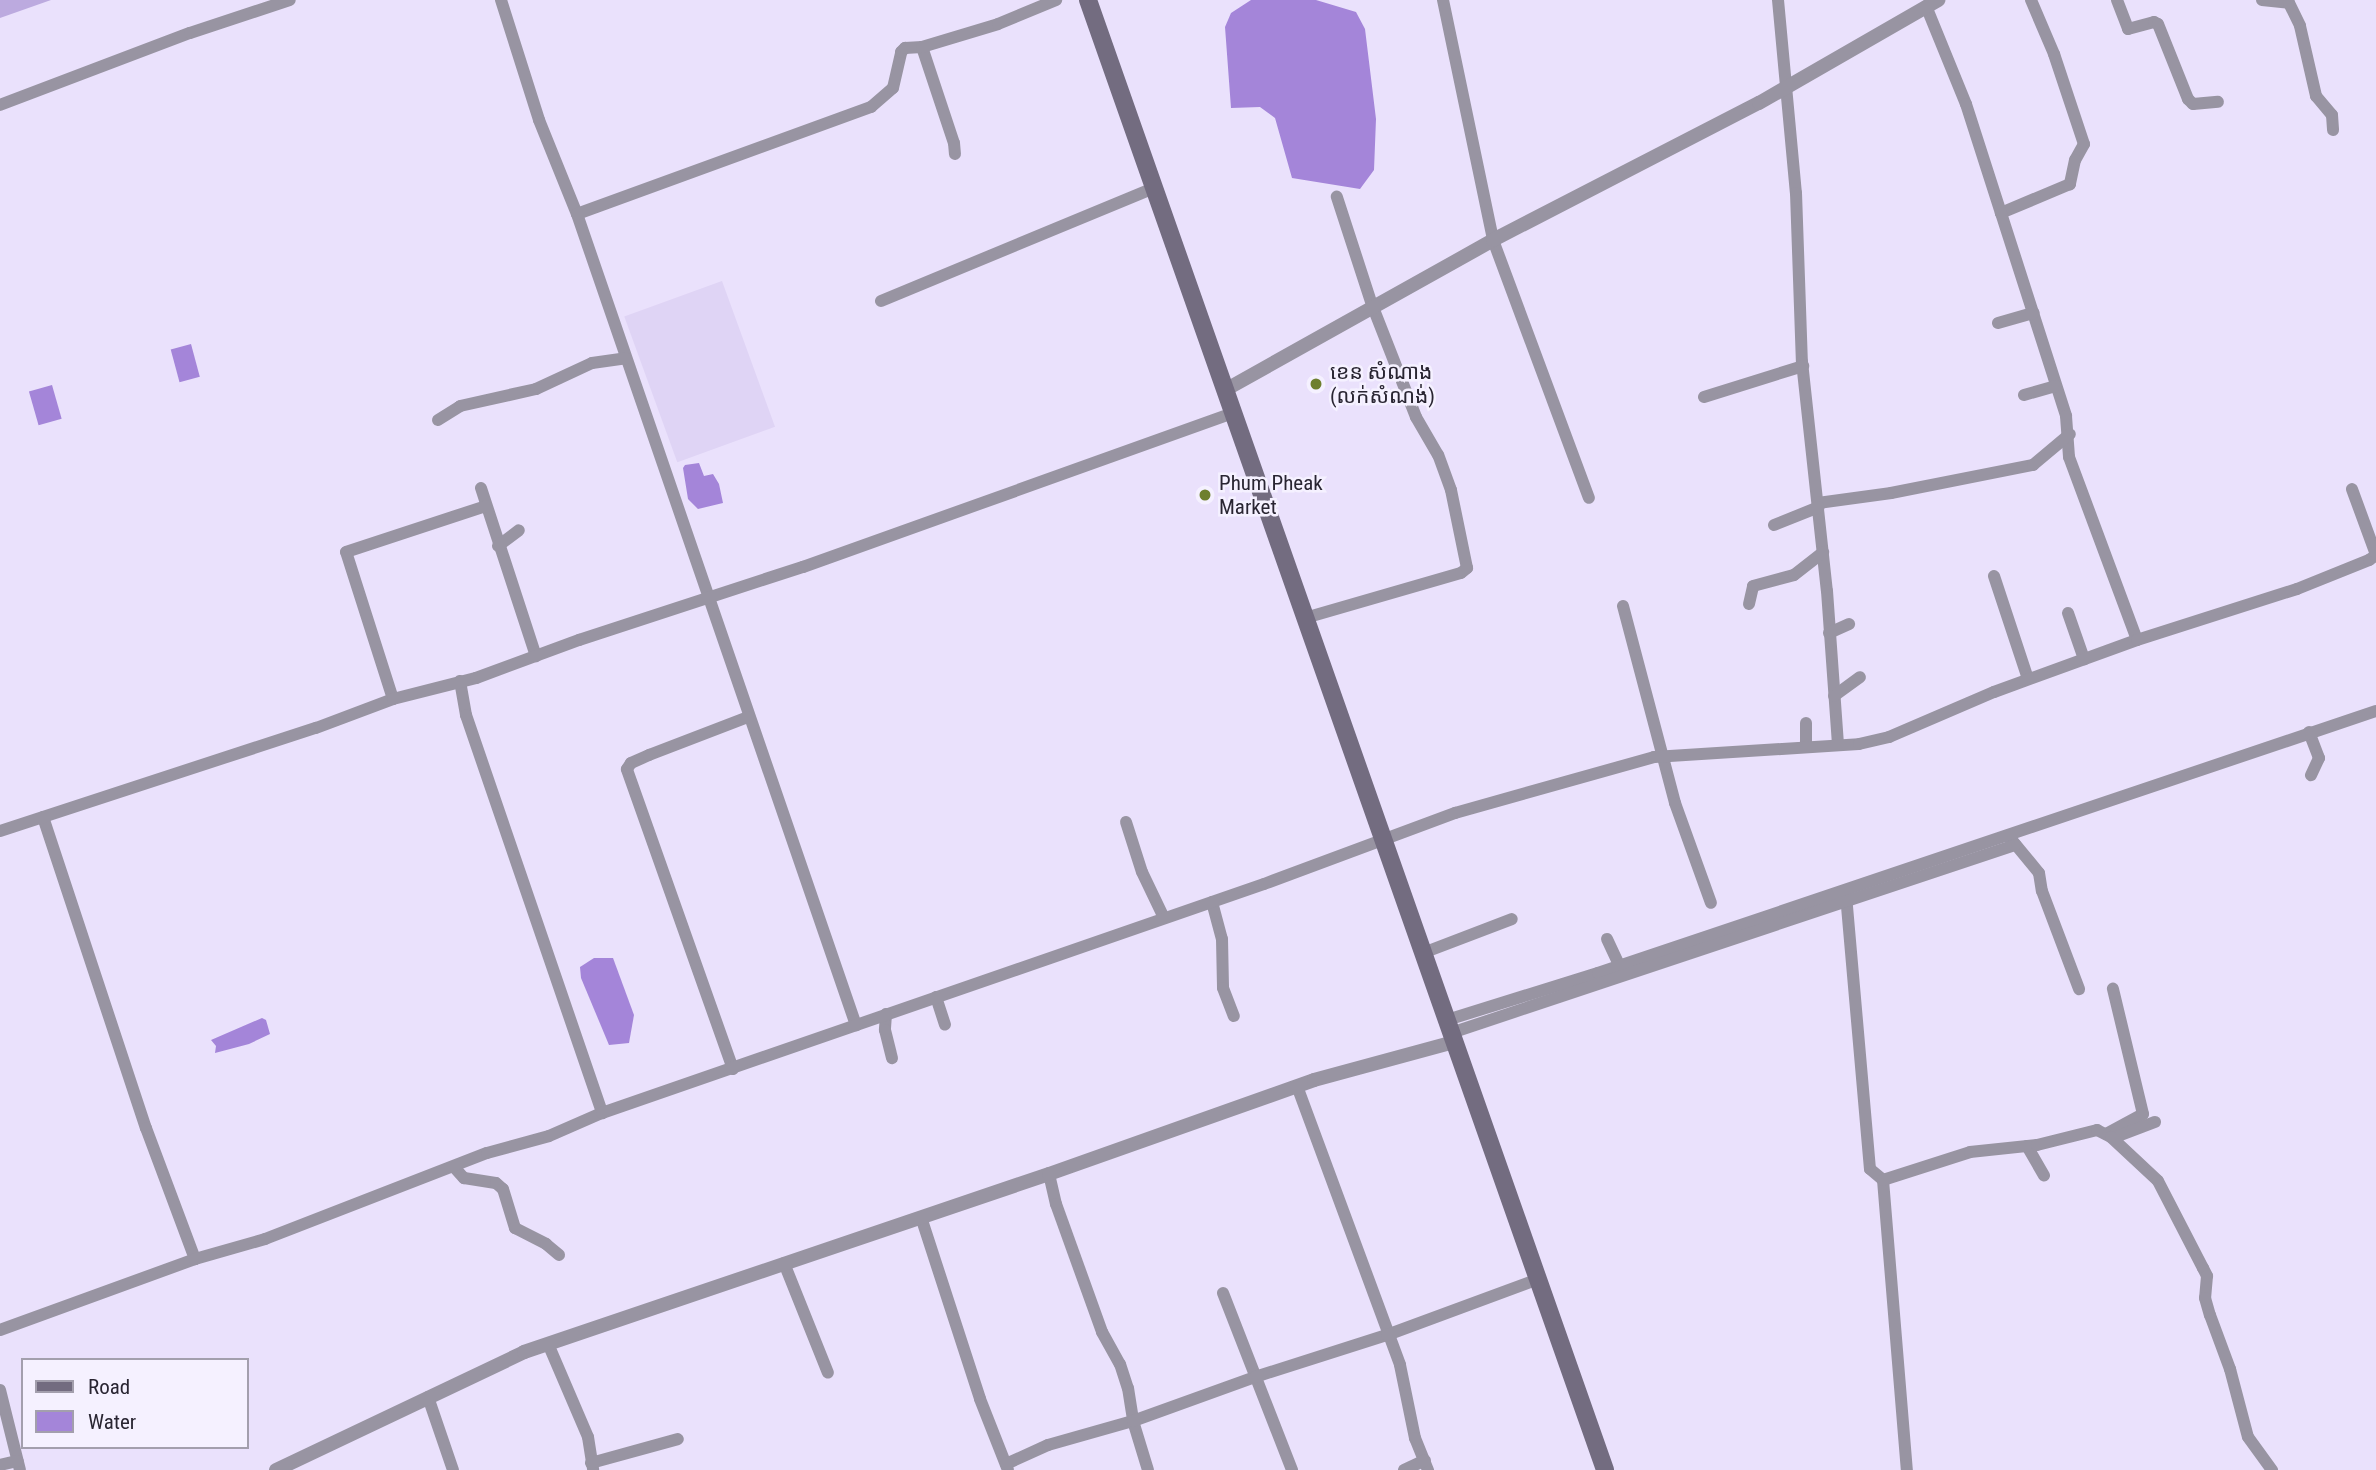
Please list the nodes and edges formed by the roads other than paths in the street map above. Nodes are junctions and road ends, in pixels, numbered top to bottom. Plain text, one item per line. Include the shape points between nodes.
1 (290, 0) edge
2 (501, 0) edge
3 (1056, 0) edge
4 (1088, 0) edge
5 (1443, 0) edge
6 (1778, 0) edge
7 (2031, 0) edge
8 (2117, 0) edge
9 (2262, 0) edge
10 (1932, 3) edge
11 (922, 47) junction
12 (1785, 87) junction
13 (2218, 102) dead end
14 (0, 105) edge
15 (2333, 130) dead end
16 (955, 154) dead end
17 (1154, 188) junction
18 (1337, 197) dead end
19 (2001, 213) junction
20 (576, 214) junction
21 (1493, 240) junction
22 (881, 300) dead end
23 (1373, 305) junction
24 (2034, 313) junction
25 (1998, 323) dead end
26 (626, 358) junction
27 (1803, 366) junction
28 (2056, 386) junction
29 (1225, 390) junction
30 (2024, 395) dead end
31 (1704, 397) dead end
32 (1233, 413) junction
33 (438, 420) dead end
34 (2070, 434) junction
35 (481, 488) dead end
36 (2352, 489) dead end
37 (1589, 498) dead end
38 (1819, 505) junction
39 (486, 506) junction
40 (1774, 525) dead end
41 (519, 530) dead end
42 (498, 546) junction
43 (1823, 552) junction
44 (1994, 576) dead end
45 (707, 598) junction
46 (1749, 604) dead end
47 (1623, 606) dead end
48 (2068, 613) dead end
49 (1305, 618) junction
50 (1849, 624) dead end
51 (1829, 633) junction
52 (2137, 640) junction
53 (536, 656) junction
54 (2084, 659) junction
55 (1860, 677) dead end
56 (2028, 679) junction
57 (460, 681) junction
58 (1834, 696) junction
59 (393, 699) junction
60 (2376, 711) edge
61 (748, 717) junction
62 (1806, 723) dead end
63 (2311, 737) junction
64 (1838, 744) junction
65 (1806, 747) junction
66 (1665, 758) junction
67 (2311, 775) dead end
68 (43, 817) junction
69 (1126, 822) dead end
70 (0, 831) edge
71 (2011, 839) junction
72 (1384, 840) junction
73 (1846, 895) junction
74 (1212, 902) junction
75 (1711, 903) dead end
76 (1164, 918) junction
77 (1512, 919) dead end
78 (1607, 939) dead end
79 (1423, 953) junction
80 (1619, 965) junction
81 (2079, 989) dead end
82 (2113, 989) dead end
83 (936, 997) junction
84 (886, 1014) junction
85 (1234, 1016) dead end
86 (856, 1025) junction
87 (945, 1025) dead end
88 (1451, 1032) junction
89 (891, 1058) dead end
90 (733, 1069) junction
91 (1297, 1086) junction
92 (602, 1113) junction
93 (2155, 1122) dead end
94 (2109, 1136) junction
95 (2027, 1146) junction
96 (454, 1167) junction
97 (1049, 1174) junction
98 (2044, 1176) dead end
99 (1883, 1180) junction
100 (921, 1217) junction
101 (559, 1255) dead end
102 (195, 1259) junction
103 (784, 1263) junction
104 (1538, 1279) junction
105 (1223, 1293) dead end
106 (0, 1330) edge
107 (1387, 1335) junction
108 (549, 1346) junction
109 (828, 1373) dead end
110 (1255, 1377) junction
111 (0, 1390) edge
112 (428, 1396) junction
113 (1133, 1421) junction
114 (678, 1439) dead end
115 (302, 1464) edge
116 (0, 1465) edge
117 (1427, 1465) edge
118 (19, 1466) edge
119 (592, 1467) edge
120 (1007, 1467) edge
121 (276, 1470) edge
122 (453, 1470) edge
123 (1148, 1470) edge
124 (1292, 1470) edge
125 (1405, 1470) edge
126 (1605, 1470) edge
127 (1908, 1470) edge
128 (2272, 1470) edge

1 - 14 street
2 - 20 street via 539,120
3 - 11 street
4 - 17 main road
5 - 21 street
6 - 12 street
7 - 19 street via 2084,144 2070,184
8 - 13 street via 2128,29 2158,24 2188,99 2193,104
9 - 15 street via 2289,3 2300,26 2316,96 2332,115
10 - 12 street
10 - 19 street
11 - 16 street
11 - 20 street via 901,52 893,88 871,107
12 - 21 street
12 - 27 street via 1796,193
17 - 22 street
17 - 29 main road
18 - 23 street
19 - 24 street
20 - 26 street
21 - 23 street
21 - 37 street
23 - 29 street
23 - 49 street via 1416,417 1446,475 1467,568
24 - 25 street
24 - 28 street
26 - 33 street via 592,363 536,389 460,406
26 - 45 street
27 - 31 street
27 - 38 street
28 - 30 street
28 - 34 street
29 - 32 main road
32 - 45 street
32 - 49 main road
34 - 38 street via 2033,466
34 - 52 street via 2069,457
35 - 39 street
36 - 52 street via 2375,556 2297,589
38 - 40 street
38 - 43 street
39 - 42 street
39 - 59 street via 346,552
41 - 42 street
42 - 53 street
43 - 46 street via 1794,575 1753,586
43 - 51 street
44 - 56 street
45 - 53 street
45 - 61 street
47 - 66 street
48 - 54 street
49 - 72 main road
50 - 51 street
51 - 58 street
52 - 54 street
53 - 57 street
54 - 56 street
55 - 58 street
56 - 64 street via 1889,737
57 - 59 street
57 - 92 street via 466,715
58 - 64 street
59 - 68 street
60 - 63 street
61 - 86 street
61 - 90 street via 649,755 627,769
62 - 65 street
63 - 67 street via 2319,758
63 - 71 street
64 - 65 street
65 - 66 street
66 - 72 street via 1637,761 1455,813
66 - 75 street via 1675,803
68 - 70 street
68 - 102 street
69 - 76 street via 1142,872
71 - 73 street
71 - 81 street via 2039,873
72 - 74 street
72 - 79 main road
73 - 80 street
73 - 88 street
73 - 99 street via 1870,1169
74 - 76 street
74 - 85 street via 1222,939 1223,988
76 - 83 street
77 - 79 street
78 - 80 street
79 - 88 main road
80 - 88 street
82 - 94 street via 2143,1114
83 - 84 street
83 - 87 street
84 - 86 street
84 - 89 street
86 - 90 street
88 - 91 street
88 - 104 main road
90 - 92 street
91 - 97 street
91 - 107 street
92 - 96 street
93 - 94 street
94 - 95 street via 2097,1130
94 - 128 street via 2158,1181 2207,1276 2205,1297 2248,1437
95 - 98 street
95 - 99 street via 1970,1152
96 - 101 street via 464,1178 496,1183 503,1189 515,1228
96 - 102 street via 265,1239
97 - 100 street
97 - 113 street via 1102,1332 1120,1364
99 - 127 street
100 - 103 street
100 - 120 street
102 - 106 street
103 - 108 street
103 - 109 street
104 - 107 street
104 - 126 main road
105 - 110 street
107 - 110 street
107 - 117 street via 1407,1388 1415,1438
108 - 112 street via 524,1352
108 - 119 street via 588,1437
110 - 113 street
110 - 124 street
111 - 118 street
112 - 115 street
112 - 122 street
113 - 120 street via 1048,1445
113 - 123 street
114 - 119 street
115 - 121 street
116 - 118 street
117 - 125 street

